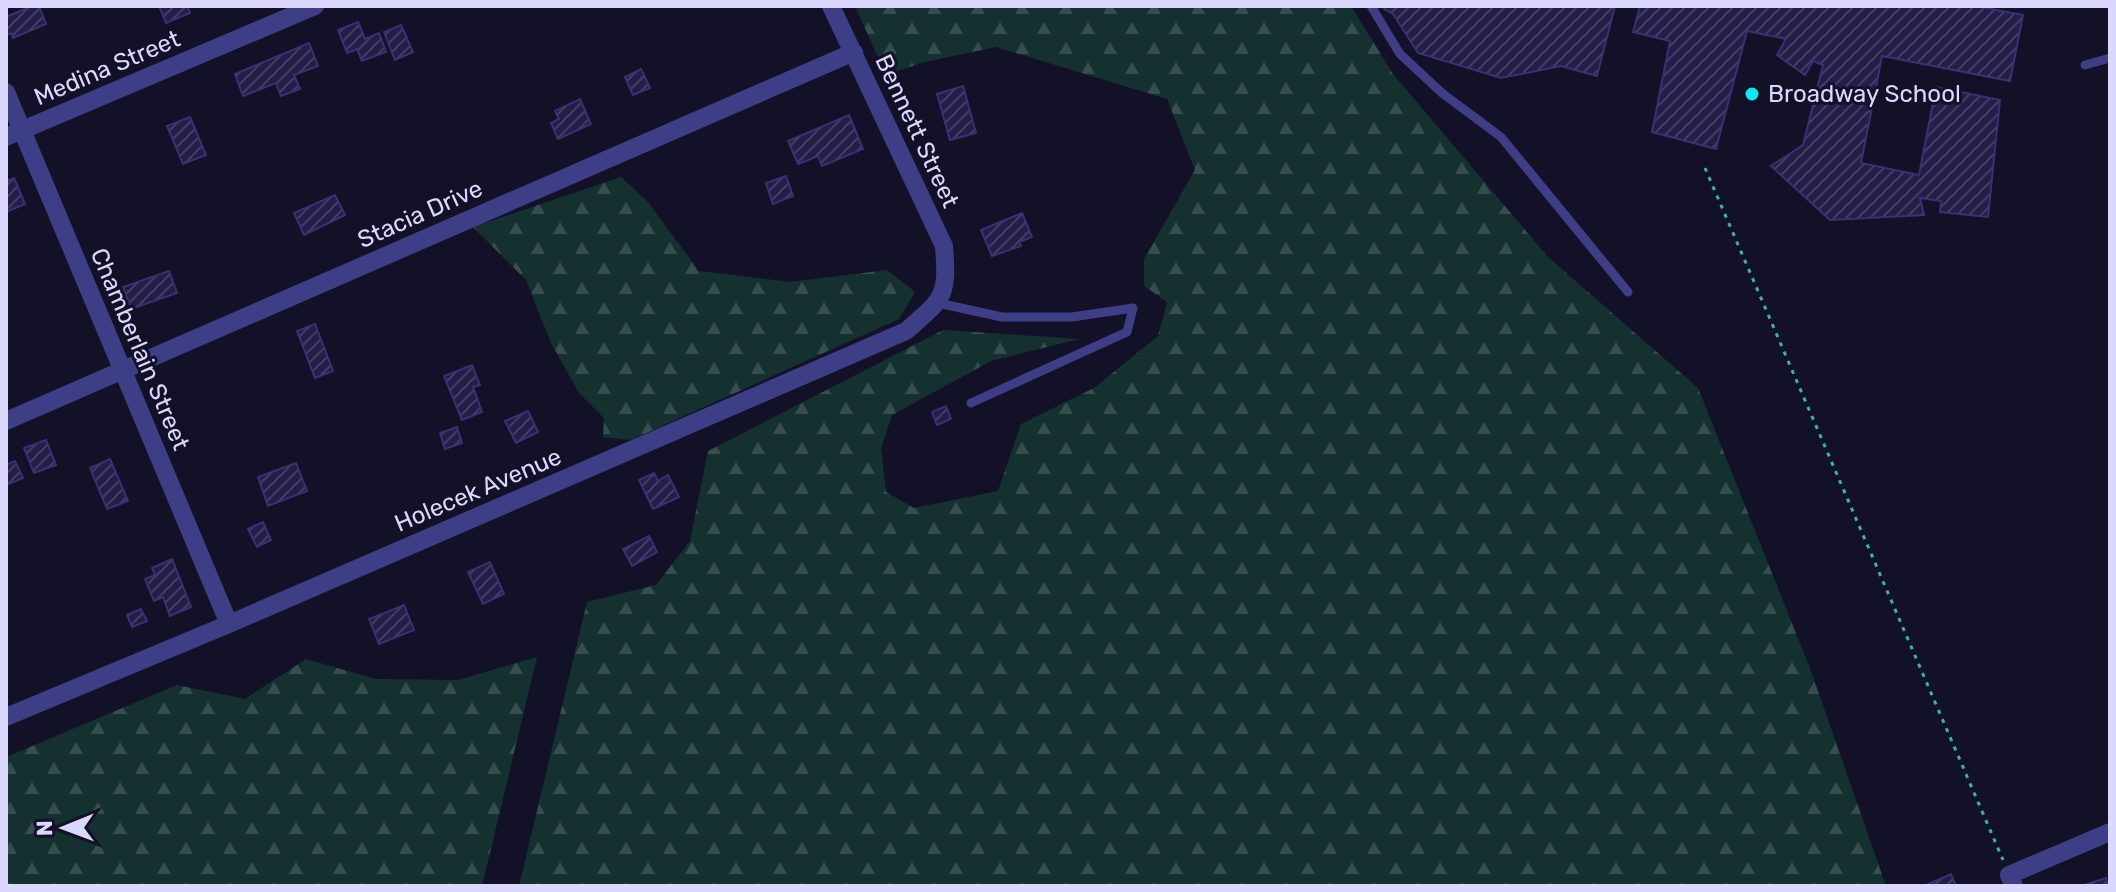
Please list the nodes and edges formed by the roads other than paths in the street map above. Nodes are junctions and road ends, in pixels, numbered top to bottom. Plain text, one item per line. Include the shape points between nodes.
1 (315, 6) edge
2 (831, 6) edge
3 (1371, 6) edge
4 (854, 52) junction
5 (2110, 58) edge
6 (2085, 65) dead end
7 (6, 92) edge
8 (14, 134) edge
9 (1628, 292) dead end
10 (938, 303) junction
11 (123, 370) junction
12 (971, 403) dead end
13 (6, 421) edge
14 (229, 624) junction
15 (6, 717) edge
16 (2110, 832) edge
17 (2012, 880) edge

1 - 8 street, Medina Street
2 - 4 street, Bennett Street
3 - 9 lane via 1400,54 1501,137
4 - 10 street, Bennett Street via 944,246 946,279
4 - 11 street, Stacia Drive
5 - 6 lane
7 - 8 street, Chamberlain Street
8 - 11 street, Chamberlain Street
10 - 12 lane via 1002,317 1072,317 1133,308 1127,332
10 - 14 street, Holecek Avenue via 906,331
11 - 13 street, Stacia Drive
11 - 14 street, Chamberlain Street
14 - 15 street, Holecek Avenue
16 - 17 street

